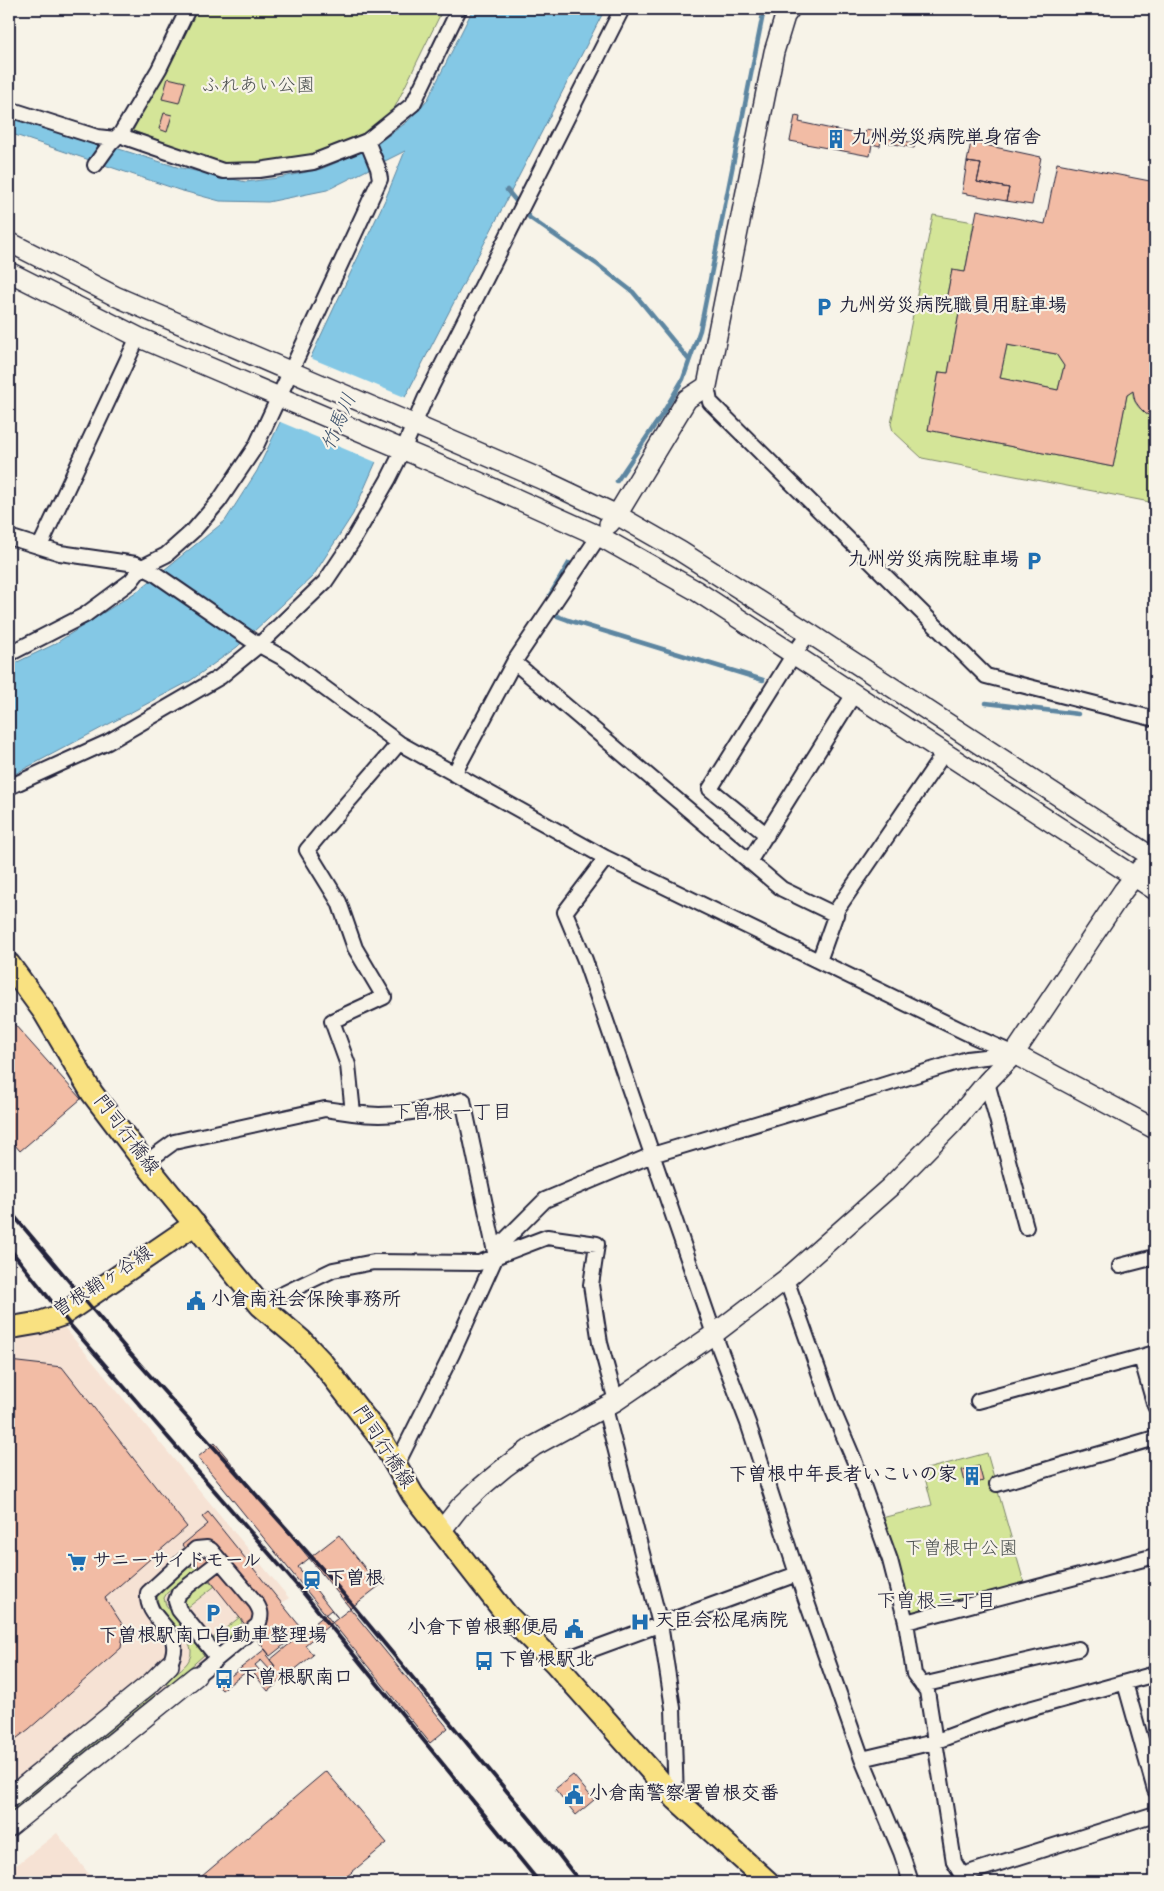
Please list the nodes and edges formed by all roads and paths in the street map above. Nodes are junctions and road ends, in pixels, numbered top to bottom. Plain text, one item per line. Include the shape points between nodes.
1 (459, 9) edge
2 (622, 9) edge
3 (790, 9) edge
4 (182, 11) edge
5 (9, 109) edge
6 (115, 139) junction
7 (367, 141) junction
8 (95, 165) dead end
9 (9, 242) edge
10 (9, 272) edge
11 (138, 337) junction
12 (293, 374) junction
13 (707, 386) junction
14 (282, 399) junction
15 (411, 424) junction
16 (400, 449) junction
17 (617, 515) junction
18 (599, 536) junction
19 (9, 537) edge
20 (40, 546) junction
21 (148, 570) junction
22 (809, 633) junction
23 (256, 644) junction
24 (9, 654) edge
25 (794, 654) junction
26 (514, 662) junction
27 (854, 694) junction
28 (1155, 719) edge
29 (399, 743) junction
30 (944, 753) junction
31 (454, 774) junction
32 (9, 786) edge
33 (767, 834) junction
34 (1154, 856) edge
35 (606, 858) junction
36 (749, 862) junction
37 (1133, 876) junction
38 (1155, 890) edge
39 (836, 915) junction
40 (818, 962) junction
41 (9, 964) edge
42 (1014, 1054) junction
43 (987, 1082) junction
44 (353, 1113) junction
45 (1155, 1128) edge
46 (652, 1155) junction
47 (145, 1163) junction
48 (194, 1224) junction
49 (1026, 1227) dead end
50 (496, 1257) junction
51 (1155, 1257) edge
52 (1120, 1266) dead end
53 (786, 1279) junction
54 (260, 1305) junction
55 (9, 1328) edge
56 (714, 1334) junction
57 (1155, 1353) edge
58 (1141, 1357) junction
59 (978, 1401) dead end
60 (610, 1404) junction
61 (1155, 1406) edge
62 (1155, 1438) edge
63 (396, 1466) junction
64 (997, 1484) dead end
65 (441, 1532) junction
66 (1155, 1556) edge
67 (220, 1560) junction
68 (797, 1574) junction
69 (906, 1622) junction
70 (660, 1624) junction
71 (1078, 1649) dead end
72 (218, 1658) junction
73 (555, 1663) junction
74 (169, 1665) joint
75 (1155, 1674) edge
76 (196, 1676) joint
77 (1125, 1683) junction
78 (922, 1685) junction
79 (934, 1742) junction
80 (862, 1759) junction
81 (1155, 1790) edge
82 (9, 1798) edge
83 (676, 1799) junction
84 (1155, 1814) edge
85 (9, 1828) edge
86 (964, 1879) edge
87 (768, 1882) edge
88 (911, 1882) edge

1 - 7 street via 413,104
2 - 15 street
3 - 13 street via 774,52
4 - 6 street via 159,69
5 - 6 street via 97,137
6 - 7 street via 127,138 223,171 259,170 313,162
6 - 8 street
7 - 12 street via 380,179
9 - 12 street via 115,296
10 - 11 street
11 - 14 street
11 - 20 street
12 - 14 street
12 - 15 street
13 - 17 street via 687,399
13 - 28 street via 710,402 986,676
14 - 16 street
14 - 21 street via 256,446 219,501 194,530
15 - 16 street
15 - 17 street
16 - 18 street
16 - 23 street via 352,542 324,582
17 - 18 street
17 - 22 street
18 - 25 street via 695,590
18 - 26 street
19 - 20 street
20 - 21 street via 60,553 136,564
21 - 23 street
21 - 24 street via 84,615
22 - 25 street
22 - 34 street
23 - 29 street via 284,659
23 - 32 street via 220,677 108,742
25 - 27 street
25 - 33 street via 710,789
26 - 31 street
26 - 36 street
27 - 30 street
27 - 33 street
29 - 31 street
29 - 44 street via 307,850 339,902 355,948 384,997 332,1021 348,1066
30 - 37 street
30 - 39 street
31 - 35 street
33 - 36 street
34 - 37 street
35 - 40 street
35 - 46 street via 565,912 585,960
36 - 39 street via 782,889
37 - 38 street
37 - 42 street
39 - 40 street
40 - 42 street
41 - 47 main road, 門司行橋線 via 44,1012 92,1093
42 - 43 street
42 - 45 street
42 - 46 street via 967,1059
43 - 49 street
43 - 53 street via 952,1124 890,1187
44 - 47 street via 325,1109 174,1142
44 - 50 street via 403,1115 464,1100
46 - 50 street via 545,1200 502,1243
46 - 56 street
47 - 48 main road, 門司行橋線
48 - 54 main road, 門司行橋線
48 - 55 main road, 曽根鞘ヶ谷線 via 62,1314 38,1323
50 - 54 street via 479,1263 374,1262 333,1270
50 - 60 street via 548,1236 597,1244 591,1285
50 - 63 street
51 - 52 street
53 - 56 street
53 - 69 street via 890,1560
54 - 63 main road, 門司行橋線 via 302,1340 320,1360 381,1439
56 - 60 street
56 - 68 street via 748,1423
57 - 58 street
58 - 59 street
58 - 61 street
60 - 65 street via 534,1446 505,1467 459,1508
60 - 70 street
62 - 64 street
63 - 65 main road, 門司行橋線
65 - 73 main road, 門司行橋線 via 506,1614
66 - 69 street
67 - 72 street via 261,1610 261,1618 258,1625
67 - 72 street via 179,1593 176,1601 179,1610
67 - 74 street via 207,1548 196,1549 148,1593 148,1605 174,1640 174,1656
68 - 70 street
68 - 80 street
69 - 78 street via 914,1674
70 - 73 street
70 - 83 street via 673,1708
71 - 78 street
72 - 76 street
73 - 83 main road, 門司行橋線
74 - 82 street
75 - 77 street
76 - 85 street
77 - 79 street via 1004,1716
77 - 81 street
78 - 79 street via 927,1691
79 - 80 street
79 - 86 street via 954,1862
80 - 88 street
83 - 87 main road, 門司行橋線
84 - 86 street

